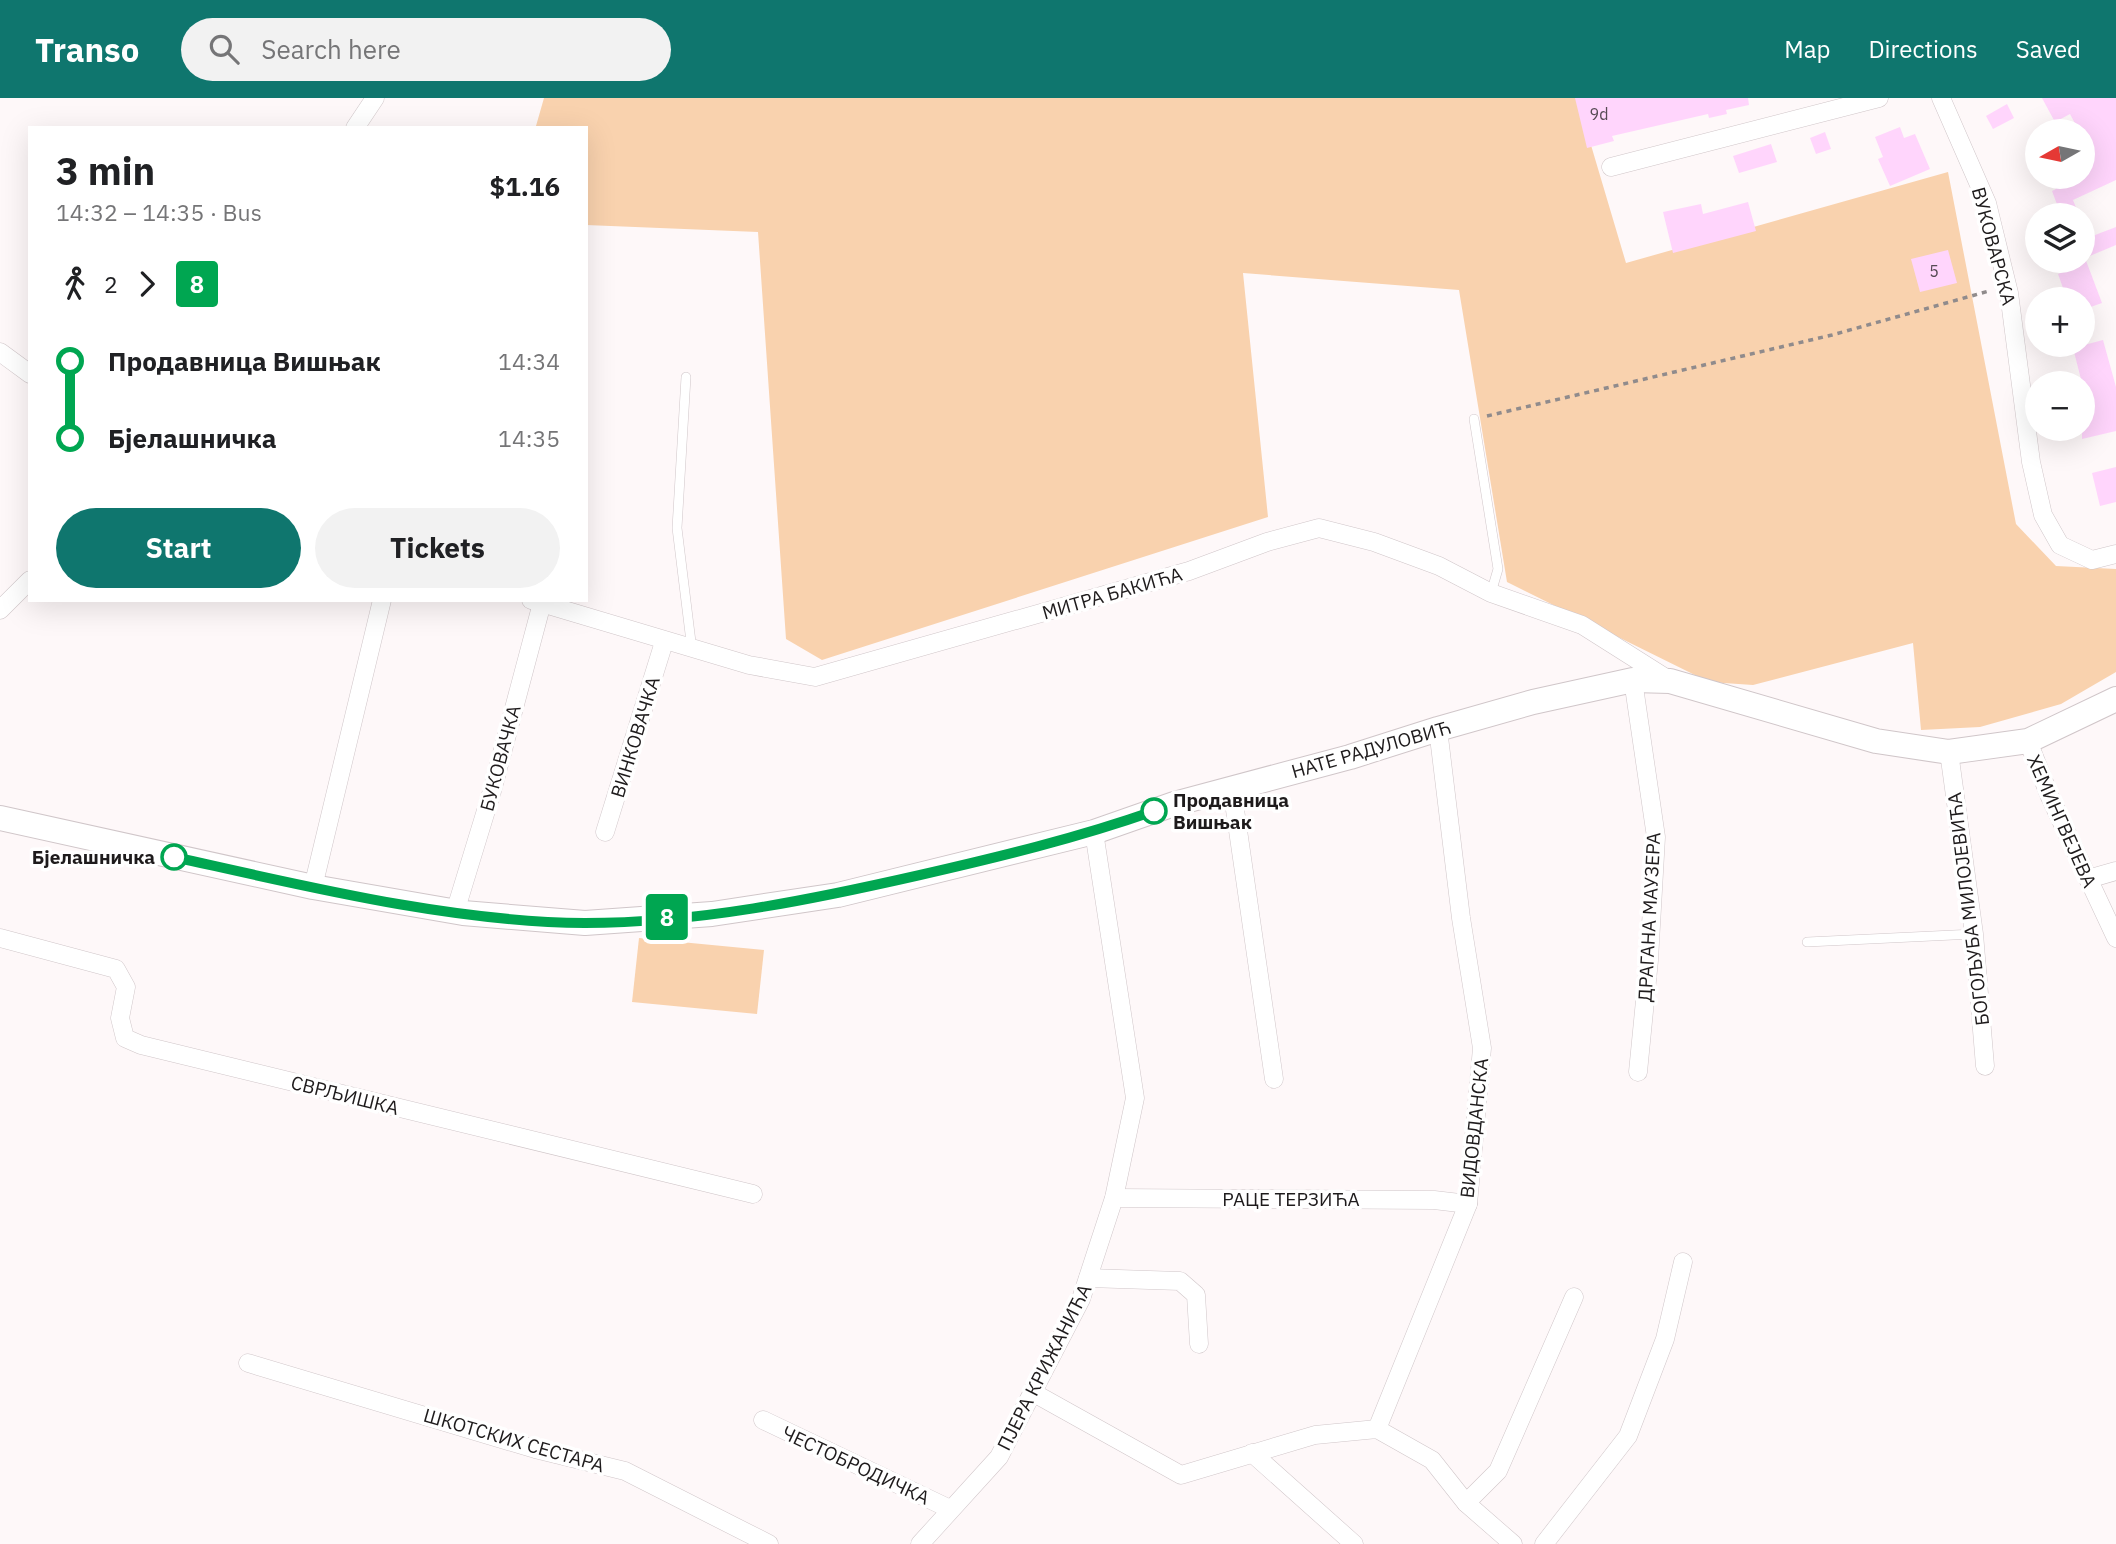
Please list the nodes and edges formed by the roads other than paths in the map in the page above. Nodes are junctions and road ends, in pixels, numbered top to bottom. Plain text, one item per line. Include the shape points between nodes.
1 (375, 98) edge
2 (1879, 98) edge
3 (1941, 98) edge
4 (356, 126) edge
5 (1611, 167) dead end
6 (0, 352) edge
7 (28, 373) edge
8 (686, 377) dead end
9 (1474, 419) road end
10 (2116, 554) edge
11 (28, 582) edge
12 (1491, 593) junction
13 (382, 602) edge
14 (536, 602) edge
15 (0, 610) edge
16 (664, 642) junction
17 (692, 650) junction
18 (1633, 680) junction
19 (1670, 681) junction
20 (2116, 699) edge
21 (1438, 729) junction
22 (2028, 741) junction
23 (1949, 752) junction
24 (1232, 789) junction
25 (0, 818) edge
26 (605, 832) dead end
27 (1094, 832) junction
28 (2116, 871) edge
29 (2088, 879) junction
30 (313, 887) junction
31 (455, 912) junction
32 (1973, 934) junction
33 (0, 938) edge
34 (2116, 938) edge
35 (1807, 942) dead end
36 (1985, 1066) dead end
37 (1637, 1072) dead end
38 (1274, 1079) dead end
39 (753, 1194) dead end
40 (1114, 1198) junction
41 (1468, 1204) junction
42 (1683, 1262) dead end
43 (1088, 1278) junction
44 (1574, 1297) dead end
45 (1199, 1344) dead end
46 (248, 1363) dead end
47 (1032, 1392) junction
48 (763, 1420) dead end
49 (1377, 1429) junction
50 (1252, 1452) junction
51 (1466, 1503) junction
52 (950, 1509) junction
53 (769, 1544) edge
54 (920, 1544) edge
55 (1354, 1544) edge
56 (1513, 1544) edge
57 (1544, 1544) edge

1 - 4 street
2 - 5 street
3 - 10 street, ВУКОВАРСКА via 1987,203 2007,286 2031,462 2043,515 2060,545 2092,560
6 - 7 street
8 - 17 lane via 677,528
9 - 12 lane via 1498,569
11 - 15 street
12 - 17 street, МИТРА БАКИЋА via 1439,566 1374,541 1319,528 1176,575 815,677
12 - 19 street, МИТРА БАКИЋА via 1582,625
13 - 30 street
14 - 16 street, МИТРА БАКИЋА
14 - 31 street, БУКОВАЧКА via 492,791
16 - 17 street, МИТРА БАКИЋА
16 - 26 street, ВИНКОВАЧКА
18 - 19 street, НАТЕ РАДУЛОВИЋ
18 - 21 street, НАТЕ РАДУЛОВИЋ
18 - 37 street, ДРАГАНА МАУЗЕРА via 1656,837
19 - 23 street, НАТЕ РАДУЛОВИЋ via 1876,741
20 - 22 street, НАТЕ РАДУЛОВИЋ
21 - 24 street, НАТЕ РАДУЛОВИЋ
21 - 41 street, ВИДОВДАНСКА via 1482,1048
22 - 23 street, НАТЕ РАДУЛОВИЋ
22 - 29 street, ХЕМИНГВЕЈЕВА
23 - 32 street, БОГОЉУБА МИЛОЈЕВИЋА
24 - 27 street, НАТЕ РАДУЛОВИЋ
24 - 38 street
25 - 30 street, НАТЕ РАДУЛОВИЋ
27 - 31 street, НАТЕ РАДУЛОВИЋ via 838,895 712,915 585,923
27 - 40 street, ПЈЕРА КРИЖАНИЋА via 1135,1098
28 - 29 street
29 - 34 street, ХЕМИНГВЕЈЕВА
30 - 31 street, НАТЕ РАДУЛОВИЋ
32 - 35 lane
32 - 36 street, БОГОЉУБА МИЛОЈЕВИЋА
33 - 39 street, СВРЉИШКА via 116,969 126,987 120,1018 125,1038 141,1045
40 - 41 street, РАЦЕ ТЕРЗИЋА
40 - 43 street, ПЈЕРА КРИЖАНИЋА
41 - 49 street, ВИДОВДАНСКА
42 - 57 street via 1665,1339 1628,1436
43 - 45 street via 1180,1282 1196,1295
43 - 47 street, ПЈЕРА КРИЖАНИЋА
44 - 51 street via 1498,1471
46 - 53 street, ШКОТСКИХ СЕСТАРА via 535,1449 625,1471
47 - 50 street via 1181,1475
47 - 52 street, ПЈЕРА КРИЖАНИЋА via 999,1457
48 - 52 street, ЧЕСТОБРОДИЧКА
49 - 50 street via 1315,1435
49 - 51 street via 1432,1460
50 - 55 street
51 - 56 street
52 - 54 street, ПЈЕРА КРИЖАНИЋА

